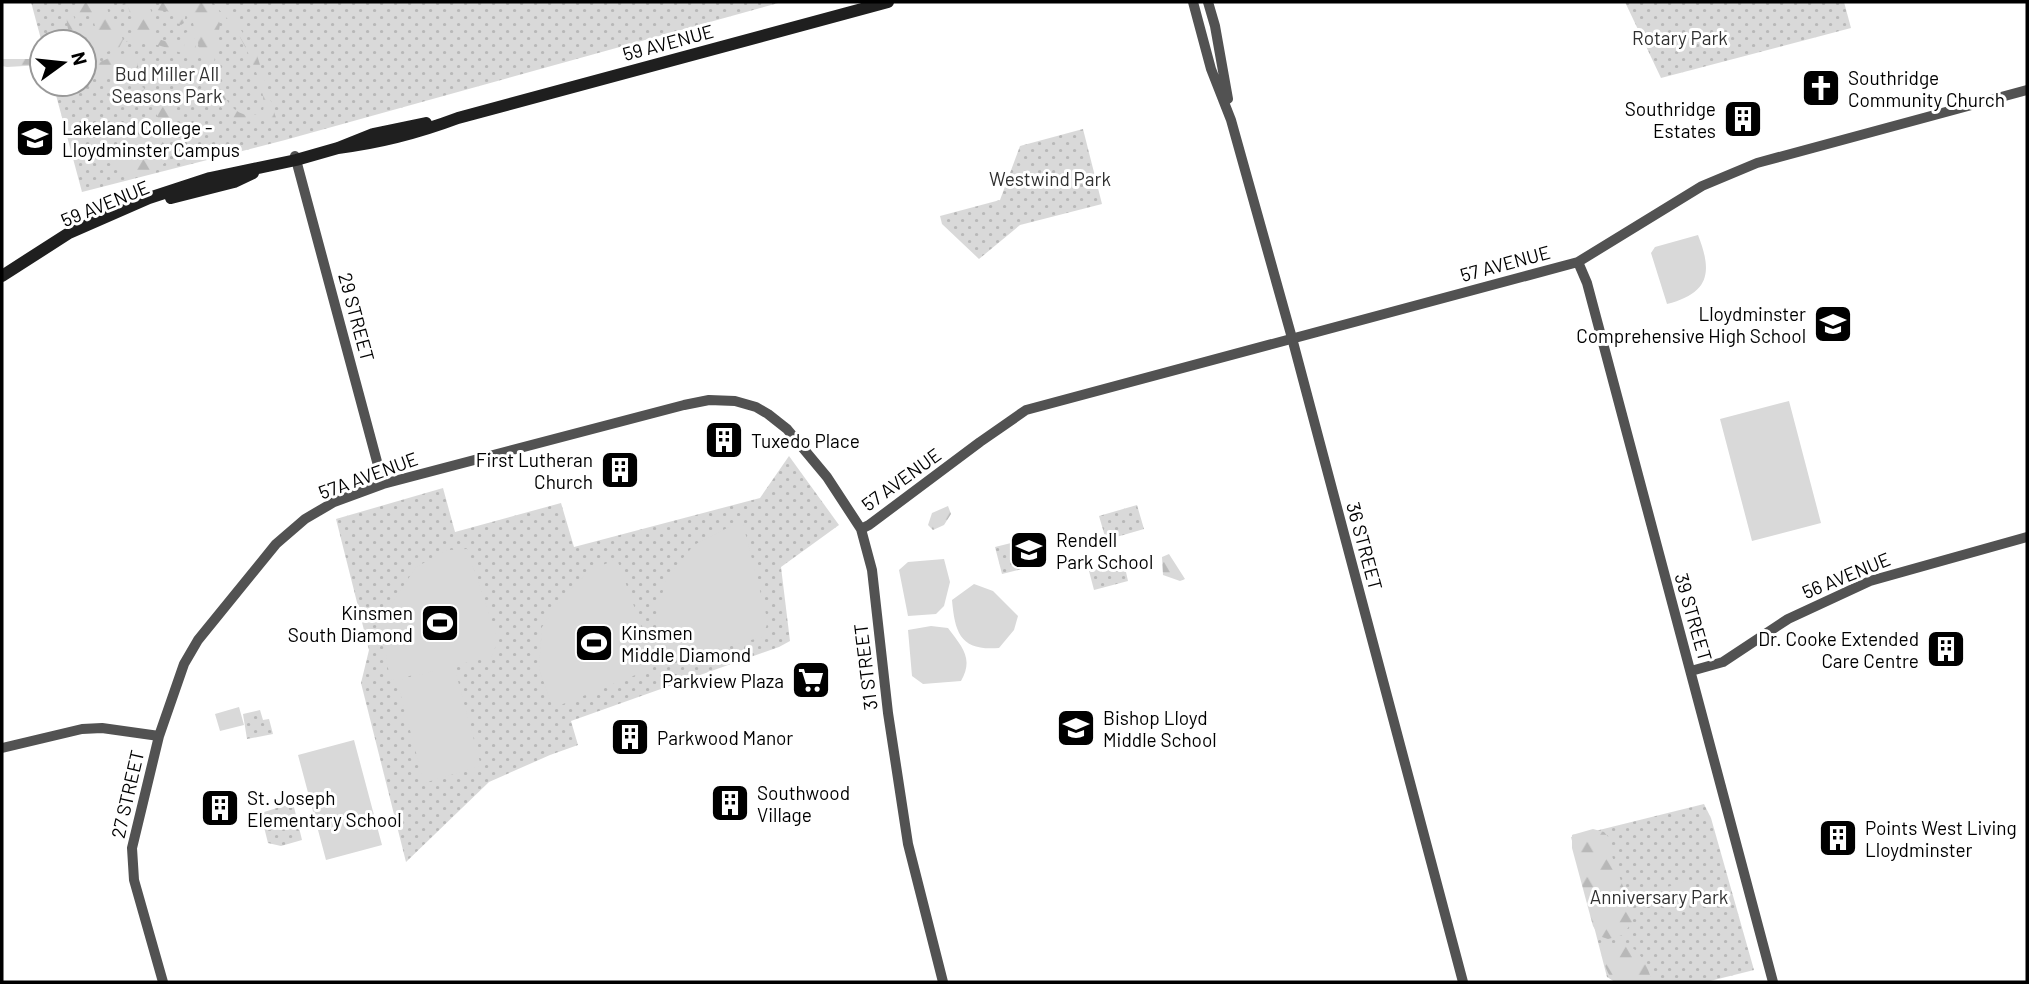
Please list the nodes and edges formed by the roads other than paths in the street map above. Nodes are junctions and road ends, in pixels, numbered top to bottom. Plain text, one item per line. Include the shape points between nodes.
1 (888, 2) edge
2 (1193, 2) edge
3 (1208, 2) edge
4 (2027, 90) edge
5 (1231, 120) junction
6 (296, 158) junction
7 (233, 177) junction
8 (1578, 262) junction
9 (2, 276) edge
10 (2, 283) edge
11 (1292, 338) junction
12 (735, 401) joint
13 (383, 484) junction
14 (861, 528) junction
15 (2027, 537) edge
16 (1691, 671) junction
17 (159, 736) junction
18 (2, 748) edge
19 (163, 982) edge
20 (943, 982) edge
21 (1463, 982) edge
22 (1773, 982) edge

1 - 6 main road, 59 AVENUE
2 - 5 street, 36 STREET
3 - 5 street, 36 STREET
4 - 8 street, 57 AVENUE via 1757,163 1702,186
5 - 11 street, 36 STREET
6 - 7 main road, 59 AVENUE
6 - 13 street, 29 STREET
7 - 9 main road, 59 AVENUE via 149,198 89,222
7 - 10 main road, 59 AVENUE via 95,224
8 - 11 street, 57 AVENUE
8 - 16 street, 39 STREET
11 - 14 street, 57 AVENUE via 1018,415
11 - 21 street, 36 STREET
12 - 13 street, 57A AVENUE via 684,405
12 - 14 street, 31 STREET via 756,407 788,429
13 - 17 street, 57A AVENUE via 334,502 276,544 198,640 184,664
14 - 20 street, 31 STREET via 872,570 908,844
15 - 16 street, 56 AVENUE via 1870,581 1788,620 1739,654
16 - 22 street, 39 STREET
17 - 18 street via 82,729
17 - 19 street, 27 STREET via 132,848 134,880

